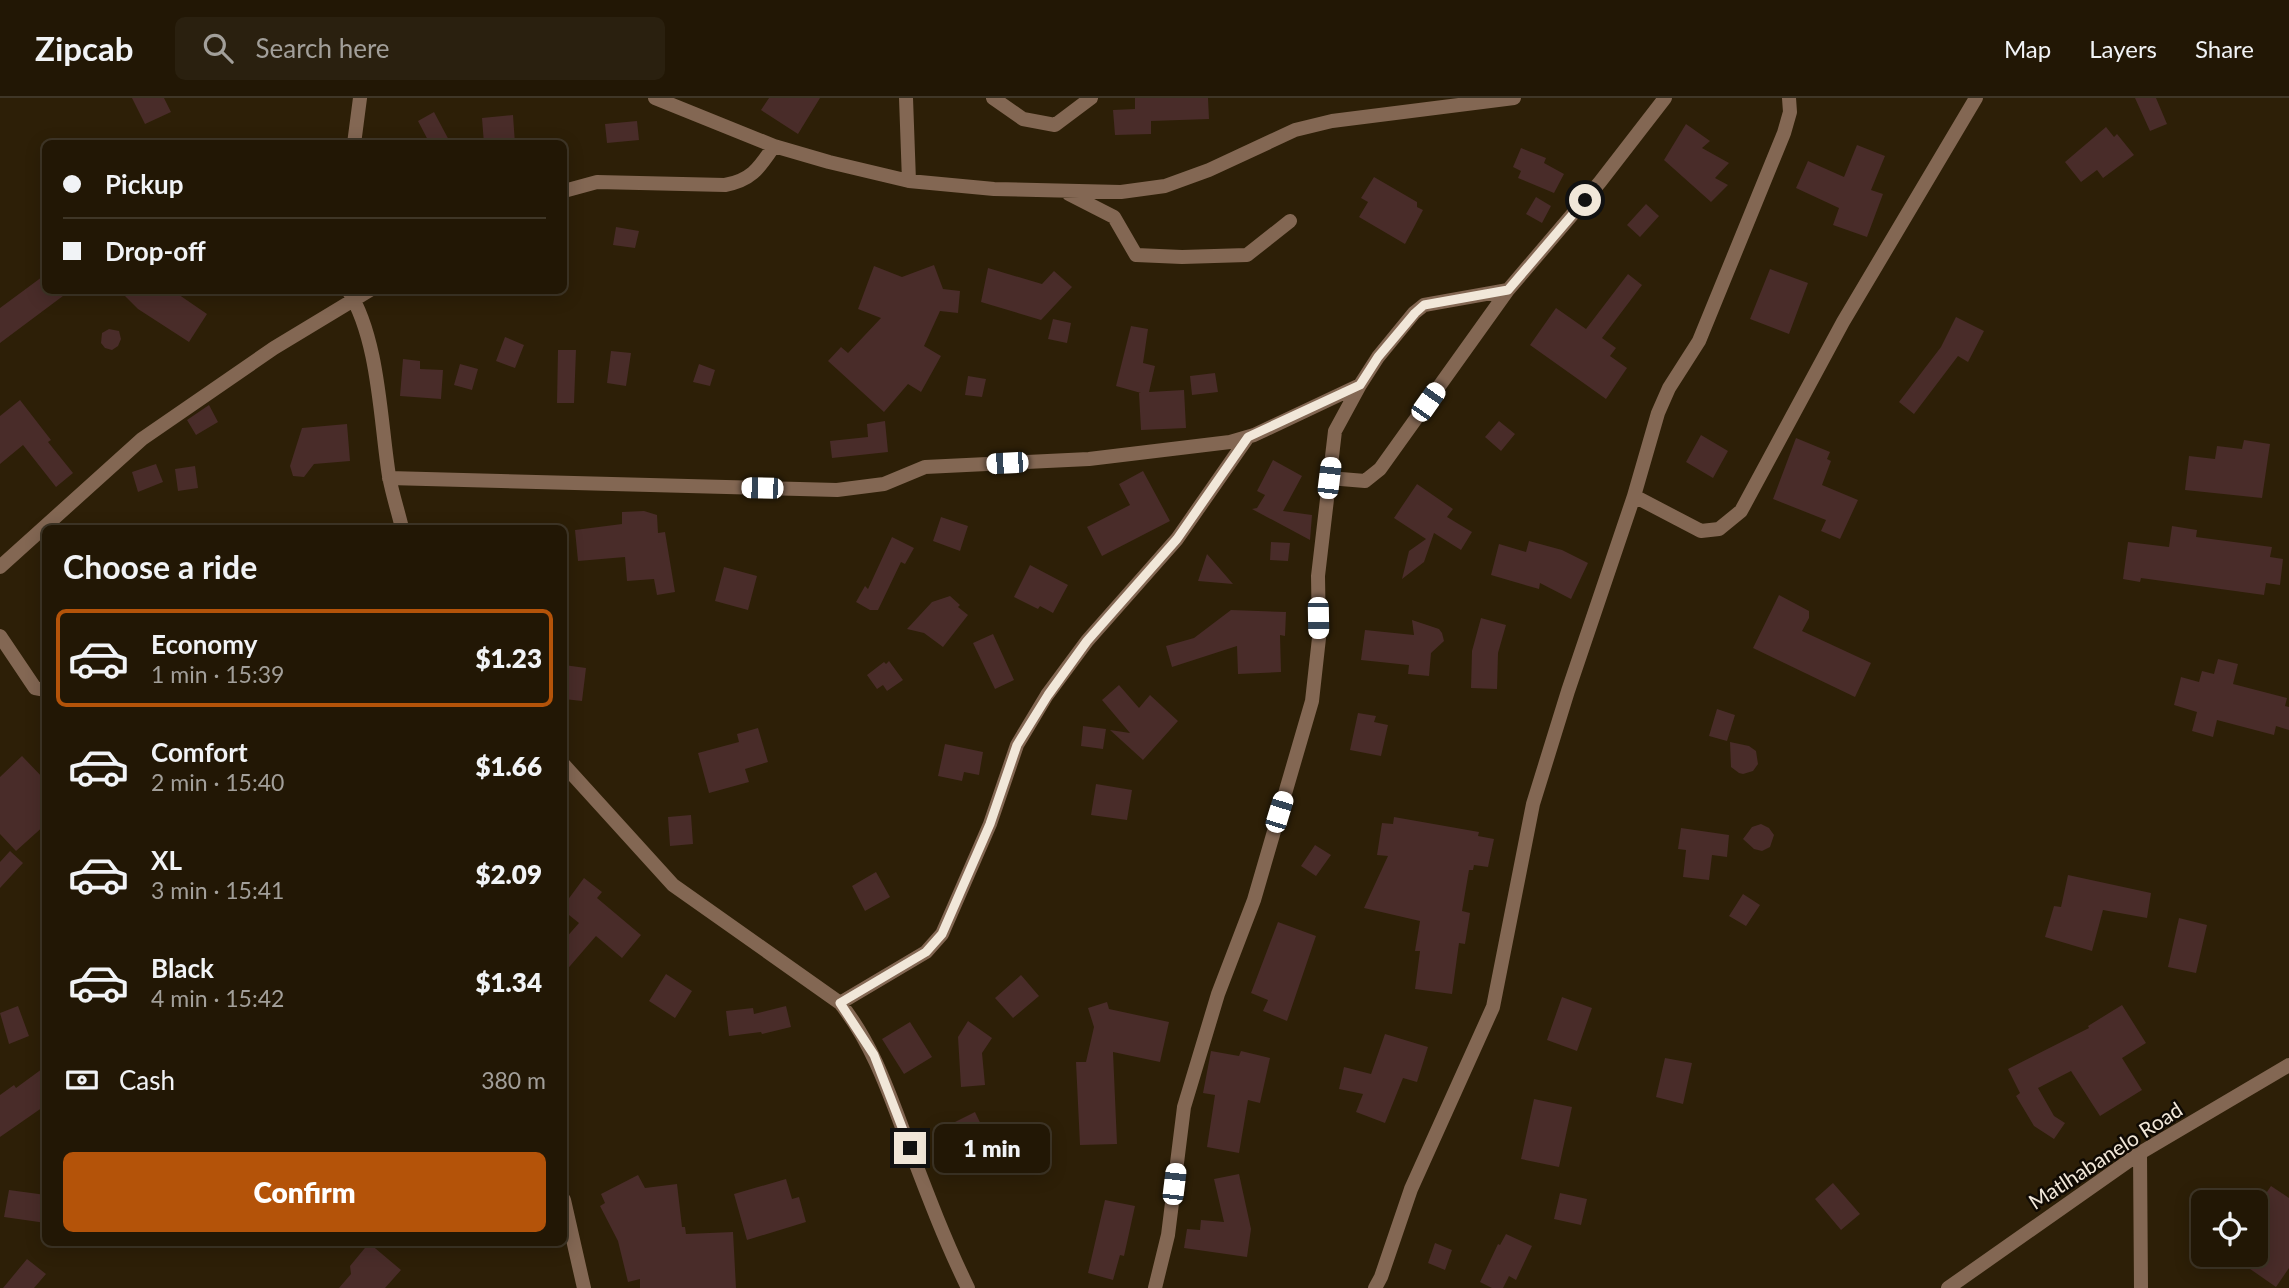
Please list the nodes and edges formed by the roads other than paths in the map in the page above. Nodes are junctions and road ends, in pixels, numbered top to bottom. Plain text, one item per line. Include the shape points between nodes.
1 (360, 98) edge
2 (654, 98) edge
3 (906, 98) edge
4 (993, 98) edge
5 (1091, 98) edge
6 (1505, 98) edge
7 (1665, 98) edge
8 (1789, 98) edge
9 (1976, 98) edge
10 (355, 140) edge
11 (774, 146) junction
12 (909, 181) junction
13 (567, 190) edge
14 (1065, 191) junction
15 (1290, 221) dead end
16 (1508, 290) junction
17 (351, 296) edge
18 (1360, 385) junction
19 (1248, 437) junction
20 (389, 478) junction
21 (1329, 478) junction
22 (1634, 496) junction
23 (47, 525) edge
24 (401, 525) edge
25 (42, 529) edge
26 (0, 567) edge
27 (0, 636) edge
28 (42, 689) edge
29 (567, 768) edge
30 (840, 1003) junction
31 (2289, 1065) edge
32 (2140, 1153) junction
33 (567, 1213) edge
34 (584, 1288) edge
35 (968, 1288) edge
36 (1155, 1288) edge
37 (1375, 1288) edge
38 (1948, 1288) edge
39 (2141, 1288) edge

1 - 10 street
2 - 11 street
3 - 12 street
4 - 5 street via 1023,119 1055,125
6 - 14 street via 1295,130 1165,186 1121,192
7 - 16 street
8 - 22 street via 1784,133 1699,341 1658,413
9 - 22 street via 1843,322 1741,511 1719,529 1701,531
11 - 12 street
11 - 13 street via 759,168 741,182 597,182
12 - 14 street
14 - 15 street via 1114,218 1136,255 1247,255
16 - 18 street via 1424,305 1385,348
16 - 21 street via 1380,469 1365,481
17 - 20 street via 376,376
17 - 23 street via 142,439
18 - 19 street
18 - 21 street via 1335,431
19 - 20 street via 1089,459 925,467 884,484 837,490
19 - 30 street via 1177,539 1087,641 1041,705 1017,745 990,824 942,934 926,952
20 - 24 street
21 - 36 street via 1318,576 1319,638 1312,701 1254,900 1218,994 1184,1107 1168,1236
22 - 37 street via 1533,804 1493,1007 1411,1189
25 - 26 street
27 - 28 street via 35,688
29 - 30 street via 673,885
30 - 35 street via 874,1055
31 - 32 street, Matlhabanelo Road
32 - 38 street, Matlhabanelo Road
32 - 39 street
33 - 34 street

